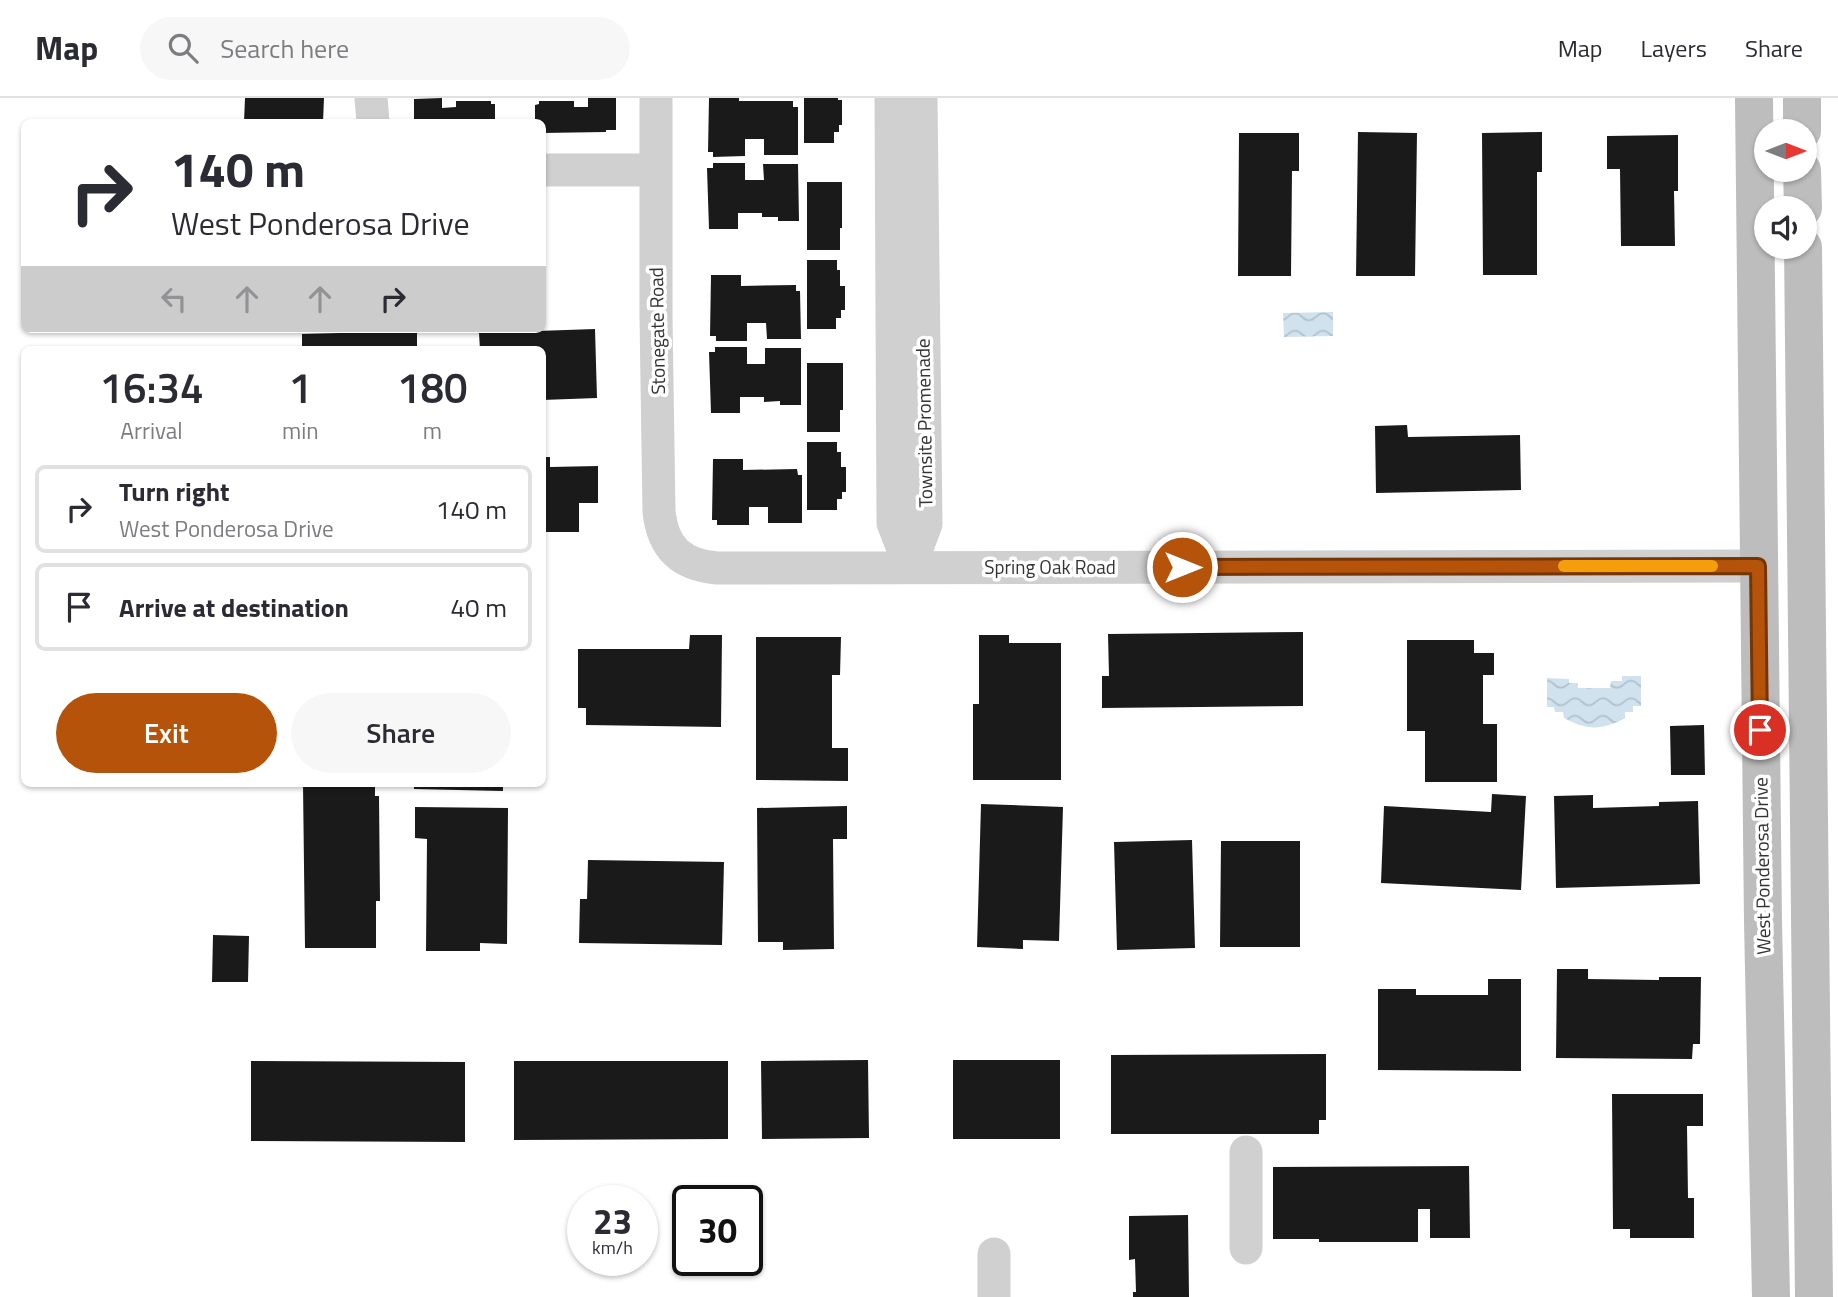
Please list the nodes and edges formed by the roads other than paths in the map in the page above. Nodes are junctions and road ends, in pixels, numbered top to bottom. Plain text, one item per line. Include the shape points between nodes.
1 (371, 98) edge
2 (656, 98) edge
3 (891, 98) edge
4 (921, 98) edge
5 (1754, 98) edge
6 (1802, 98) edge
7 (373, 119) edge
8 (1802, 119) edge
9 (546, 170) edge
10 (656, 170) junction
11 (1803, 259) edge
12 (681, 557) joint
13 (1758, 566) junction
14 (910, 567) junction
15 (1805, 567) junction
16 (1246, 1152) dead end
17 (1246, 1248) dead end
18 (994, 1254) dead end
19 (994, 1297) edge
20 (1771, 1297) edge
21 (1814, 1297) edge

1 - 7 street
2 - 10 street, Stonegate Road
3 - 14 street, Townsite Promenade via 894,523
4 - 14 street, Townsite Promenade via 926,524
5 - 13 main road, West Ponderosa Drive
6 - 8 main road
9 - 10 street
10 - 12 street, Stonegate Road via 659,512 664,536
11 - 15 main road
12 - 14 street, Spring Oak Road via 717,568
13 - 14 street, Spring Oak Road
13 - 15 main road
13 - 20 main road, West Ponderosa Drive
15 - 21 main road
16 - 17 street
18 - 19 street

